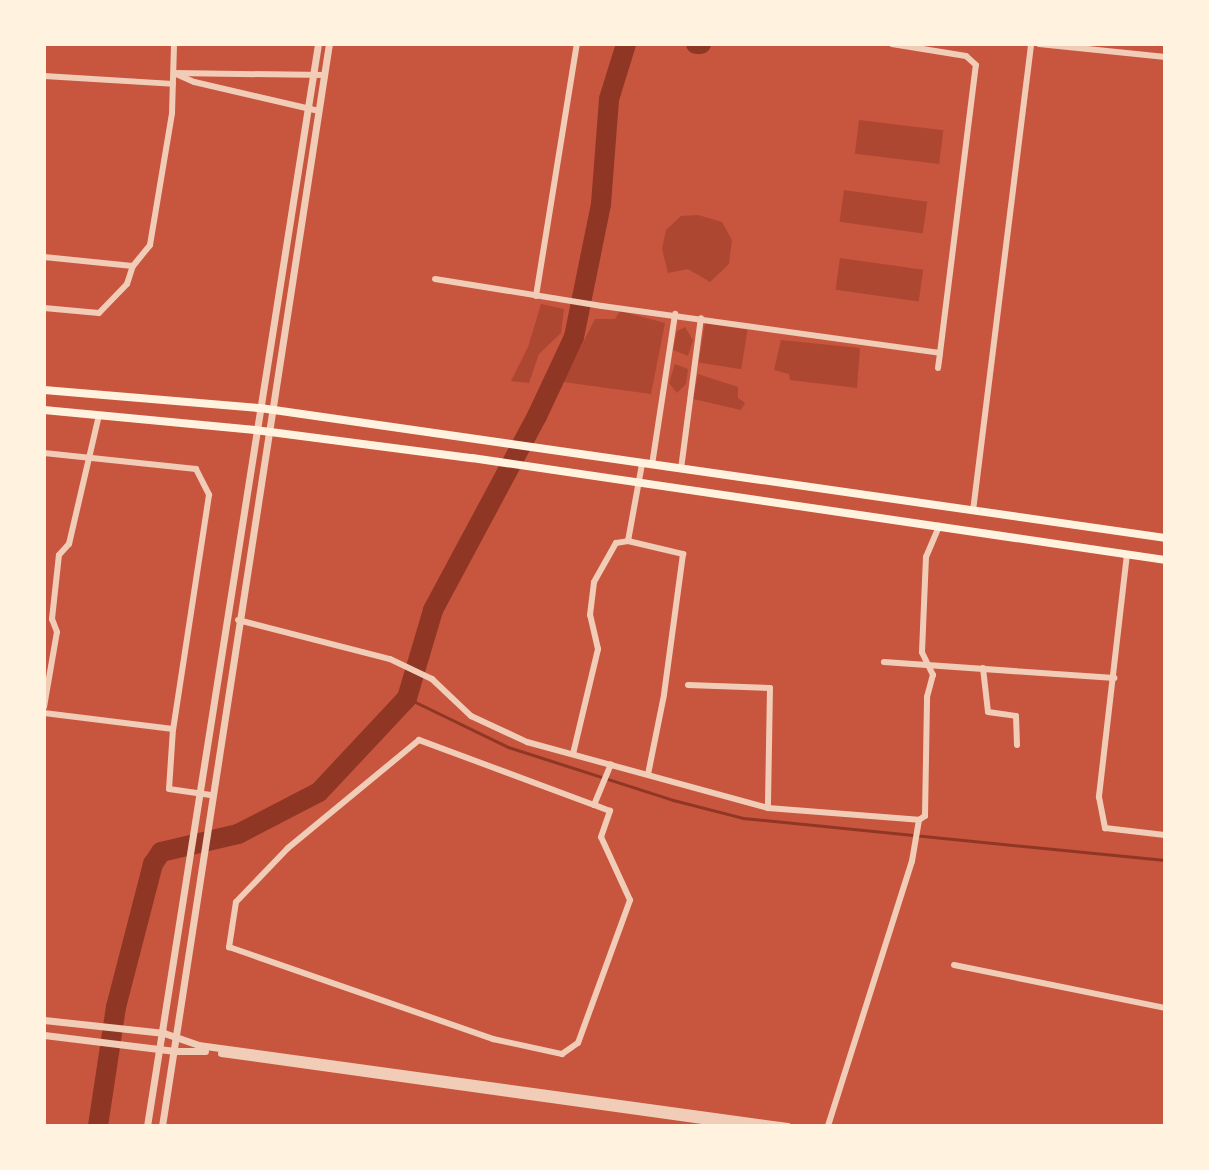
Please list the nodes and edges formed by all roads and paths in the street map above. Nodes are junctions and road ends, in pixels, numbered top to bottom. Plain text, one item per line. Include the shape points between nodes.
1 (174, 44) edge
2 (318, 44) edge
3 (329, 44) edge
4 (577, 44) edge
5 (892, 44) edge
6 (1031, 44) edge
7 (1039, 44) edge
8 (1165, 57) edge
9 (174, 73) junction
10 (313, 74) junction
11 (325, 75) junction
12 (44, 76) edge
13 (173, 84) junction
14 (308, 107) junction
15 (319, 111) junction
16 (44, 257) edge
17 (133, 266) junction
18 (435, 279) dead end
19 (536, 296) junction
20 (44, 308) edge
21 (675, 314) junction
22 (701, 318) junction
23 (940, 353) junction
24 (938, 368) dead end
25 (44, 390) edge
26 (260, 408) junction
27 (44, 410) edge
28 (271, 410) junction
29 (99, 415) junction
30 (255, 430) junction
31 (268, 432) junction
32 (44, 453) edge
33 (90, 459) junction
34 (647, 464) junction
35 (681, 469) junction
36 (639, 482) junction
37 (973, 511) junction
38 (939, 526) junction
39 (1165, 538) edge
40 (628, 541) junction
41 (1127, 554) junction
42 (1165, 560) edge
43 (238, 620) junction
44 (884, 662) dead end
45 (927, 664) junction
46 (983, 668) junction
47 (1114, 678) junction
48 (688, 685) dead end
49 (44, 710) edge
50 (173, 729) junction
51 (1017, 745) dead end
52 (573, 754) junction
53 (609, 767) junction
54 (648, 774) junction
55 (201, 793) junction
56 (211, 795) junction
57 (594, 805) junction
58 (768, 808) junction
59 (918, 823) junction
60 (1165, 835) edge
61 (954, 965) dead end
62 (1165, 1008) edge
63 (44, 1020) edge
64 (164, 1033) junction
65 (44, 1035) edge
66 (178, 1035) junction
67 (161, 1049) junction
68 (175, 1051) junction
69 (147, 1126) edge
70 (162, 1126) edge
71 (745, 1126) edge
72 (787, 1126) edge
73 (828, 1126) edge

1 - 9 street
2 - 10 street
3 - 11 street
4 - 19 street
5 - 23 street via 966,56 976,65
6 - 37 street
7 - 8 street
9 - 10 street
9 - 13 street
9 - 14 street
10 - 11 street
10 - 14 street
11 - 15 street
12 - 13 street
13 - 17 street via 150,245
14 - 15 street
14 - 26 street
15 - 28 street
16 - 17 street
17 - 20 street via 127,284 99,313
18 - 19 street
19 - 21 street
21 - 22 street
21 - 34 street
22 - 23 street
22 - 35 street
23 - 24 street
25 - 26 main road
26 - 28 main road
26 - 30 street
27 - 29 main road
28 - 31 street
28 - 34 main road
29 - 30 main road
29 - 33 street
30 - 31 main road
30 - 55 street
31 - 36 main road
31 - 43 street
32 - 33 street
33 - 49 street via 69,544 59,555 52,619 57,632
33 - 50 street via 196,469 209,495
34 - 35 main road
34 - 36 street
35 - 37 main road
36 - 38 main road
36 - 40 street
37 - 39 main road
38 - 41 main road
38 - 45 street via 926,557 922,652
40 - 52 street via 616,543 594,582 590,615 598,649
40 - 54 street via 683,554
41 - 42 main road
41 - 47 street
43 - 52 street via 390,659 432,679 471,716 527,742
43 - 56 street
44 - 45 street
45 - 46 street
45 - 59 street via 933,675 927,697 925,816
46 - 47 street
46 - 51 street via 988,712 1016,716
47 - 60 street via 1099,797 1105,828
48 - 58 street via 770,688
49 - 50 street
50 - 55 street via 169,789
52 - 53 street
53 - 54 street
53 - 57 street
54 - 58 street
55 - 56 street
55 - 64 street
56 - 66 street
57 - 57 street via 610,811 601,837 630,900 578,1043 562,1054 493,1039 229,947 236,902 288,848 419,740
58 - 59 street
59 - 73 street
61 - 62 street
63 - 64 street
64 - 66 street
64 - 67 street
65 - 67 street
66 - 68 street
66 - 72 street via 198,1045
67 - 68 street
67 - 69 street
68 - 70 street
68 - 71 street

